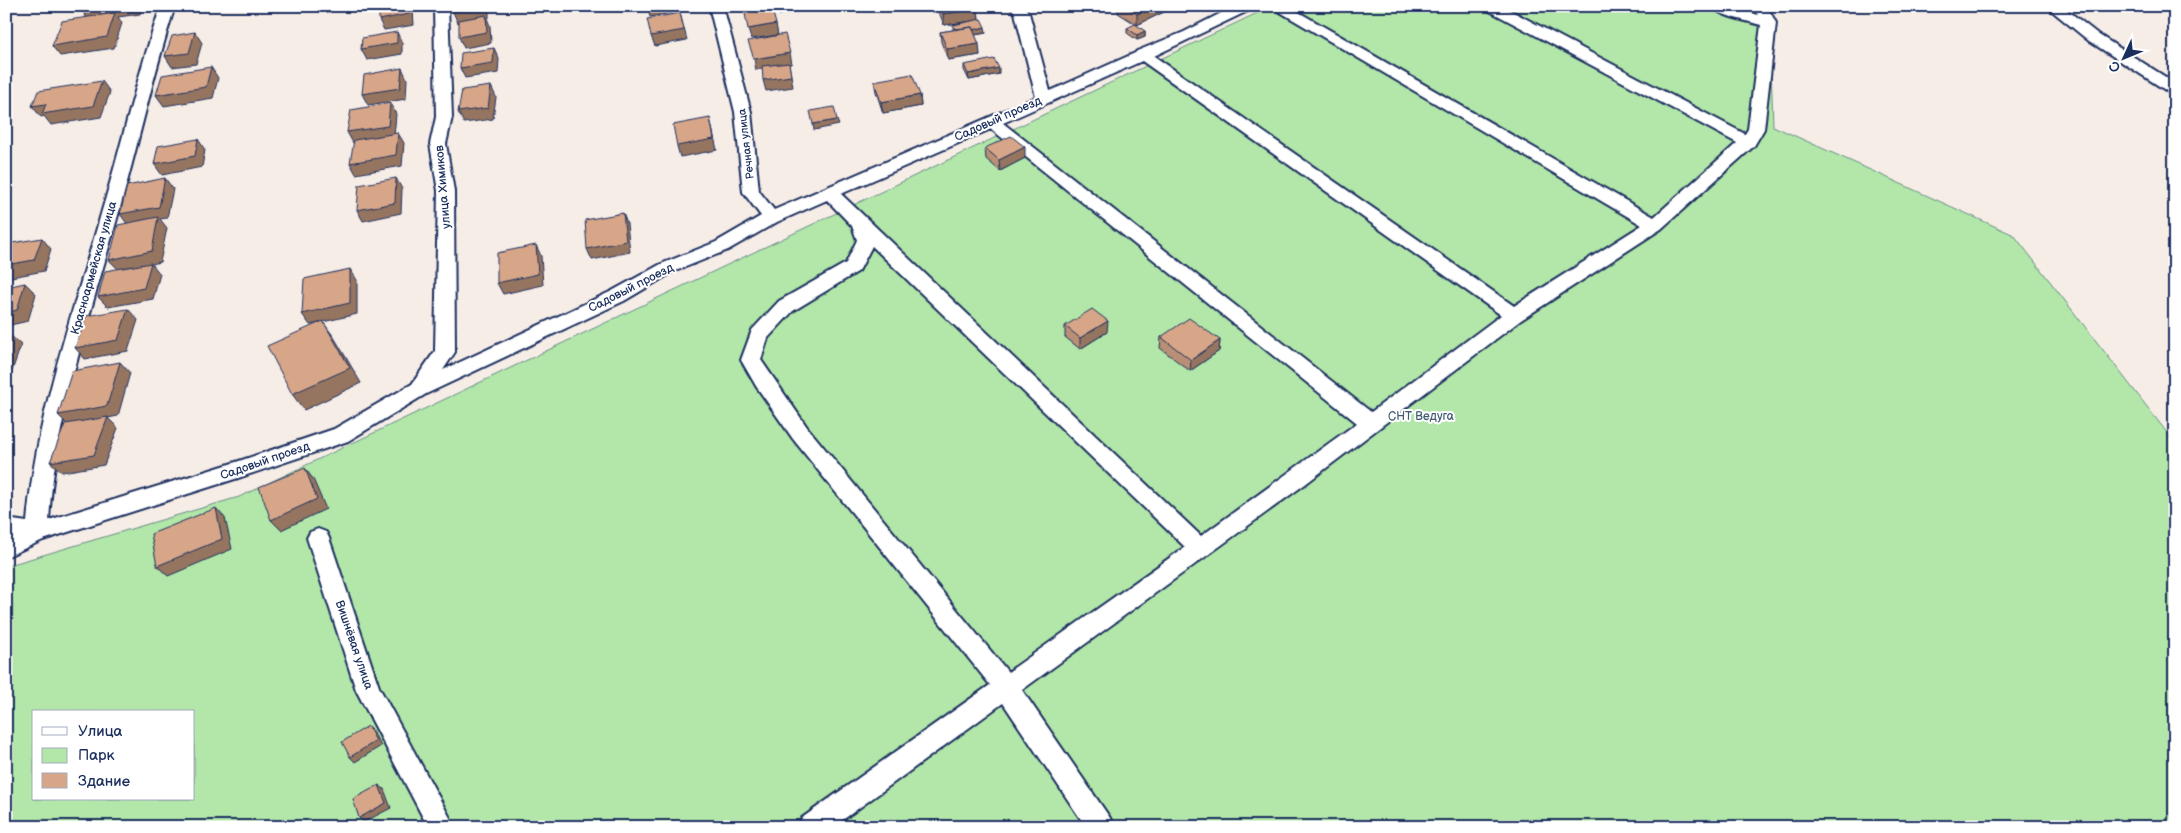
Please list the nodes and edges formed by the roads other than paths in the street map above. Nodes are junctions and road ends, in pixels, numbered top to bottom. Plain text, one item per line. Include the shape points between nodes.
1 (168, 6) edge
2 (441, 6) edge
3 (716, 6) edge
4 (1017, 6) edge
5 (1247, 6) edge
6 (1277, 6) edge
7 (1491, 6) edge
8 (1717, 6) edge
9 (2053, 6) edge
10 (1765, 14) edge
11 (1142, 54) junction
12 (2175, 90) edge
13 (1044, 99) junction
14 (992, 122) junction
15 (1748, 142) junction
16 (830, 194) junction
17 (771, 218) junction
18 (860, 224) junction
19 (1655, 225) junction
20 (1514, 315) junction
21 (419, 389) junction
22 (1371, 423) junction
23 (6, 528) edge
24 (37, 533) junction
25 (318, 538) dead end
26 (6, 548) edge
27 (1200, 548) junction
28 (1006, 687) junction
29 (442, 827) edge
30 (811, 827) edge
31 (1101, 827) edge

1 - 24 street, Красноармейская улица via 150,55 114,202 49,428
2 - 21 street, улица Химиков via 444,117 438,144 446,191 445,352
3 - 17 street, Речная улица via 743,112 751,192
4 - 13 street via 1022,13
5 - 11 street, Садовый проезд
6 - 19 street
7 - 15 street
8 - 10 street via 1735,14
9 - 12 street via 2094,38
10 - 15 street via 1756,129
11 - 13 street, Садовый проезд
11 - 20 street
13 - 14 street, Садовый проезд
14 - 16 street, Садовый проезд
14 - 22 street
15 - 19 street
16 - 17 street, Садовый проезд
16 - 18 street
17 - 21 street, Садовый проезд via 722,246 667,268 618,296
18 - 27 street
18 - 28 street via 866,240 853,267 786,306 759,336 751,360 800,433
19 - 20 street
20 - 22 street
21 - 24 street, Садовый проезд via 340,435
22 - 27 street
23 - 24 street
24 - 26 street, Садовый проезд
25 - 29 street, Вишнёвая улица via 368,690
27 - 28 street
28 - 30 street
28 - 31 street

